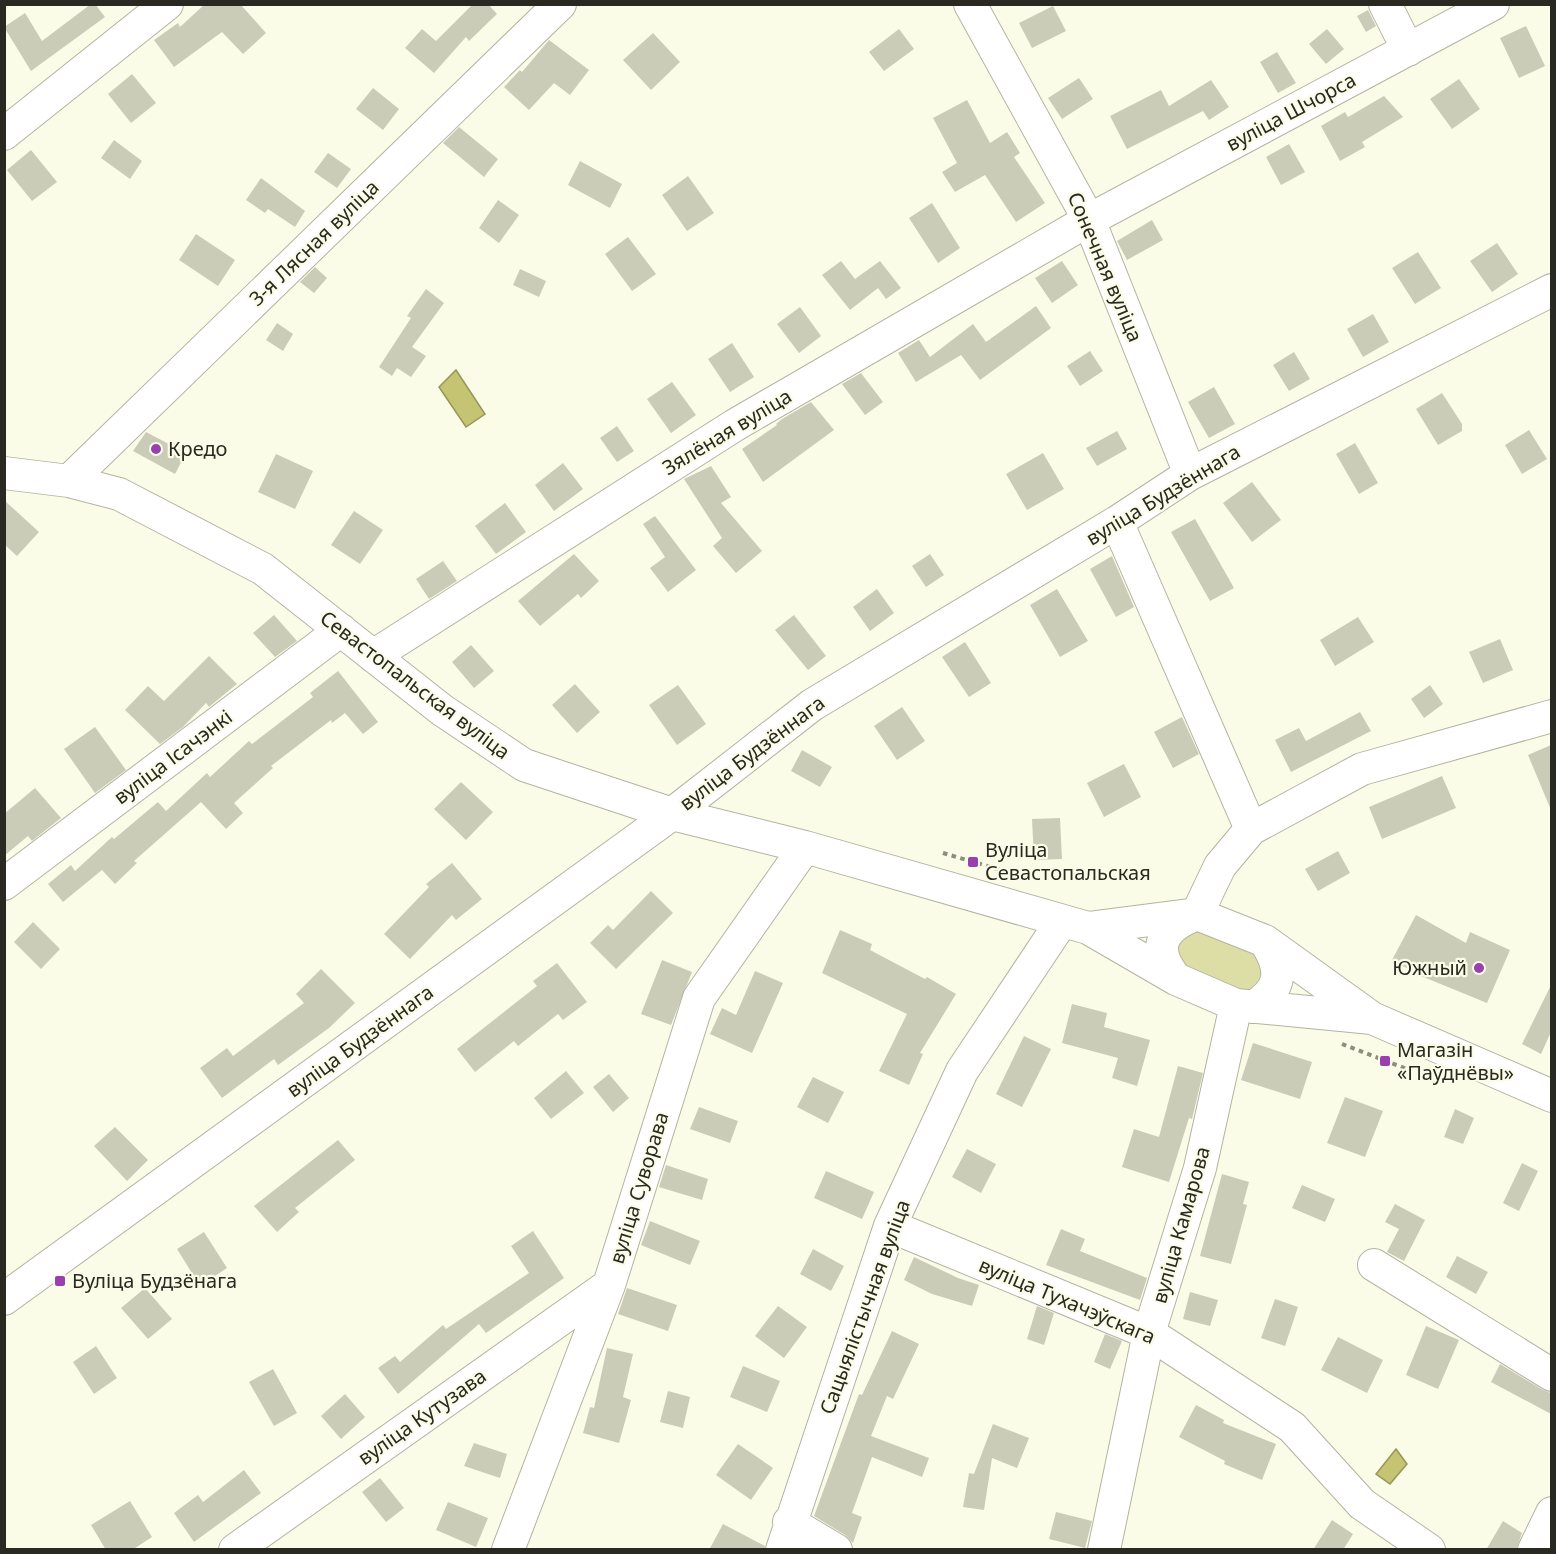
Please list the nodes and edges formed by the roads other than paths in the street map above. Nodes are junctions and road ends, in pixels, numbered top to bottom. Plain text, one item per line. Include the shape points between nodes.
1 (167, 4) edge
2 (560, 4) edge
3 (970, 4) edge
4 (1385, 4) edge
5 (1493, 4) edge
6 (1408, 50) junction
7 (4, 134) edge
8 (1089, 220) junction
9 (1551, 290) edge
10 (4, 473) edge
11 (1190, 474) junction
12 (69, 481) junction
13 (1117, 522) junction
14 (341, 630) junction
15 (373, 656) junction
16 (1551, 716) edge
17 (672, 814) junction
18 (1251, 829) junction
19 (805, 847) junction
20 (4, 884) edge
21 (1197, 914) junction
22 (1075, 925) junction
23 (1265, 941) junction
24 (1176, 979) junction
25 (1245, 1006) junction
26 (1372, 1018) junction
27 (1551, 1096) edge
28 (890, 1226) junction
29 (1374, 1265) dead end
30 (609, 1285) junction
31 (4, 1299) edge
32 (1149, 1333) junction
33 (1551, 1375) edge
34 (1551, 1513) edge
35 (786, 1536) edge
36 (236, 1550) edge
37 (508, 1550) edge
38 (836, 1550) edge
39 (1104, 1550) edge
40 (1429, 1550) edge
41 (1534, 1550) edge

1 - 7 street
2 - 12 street, 3-я Лясная вуліца
3 - 8 street, Сонечная вуліца
4 - 6 street
5 - 6 street, вуліца Шчорса
6 - 8 street, вуліца Шчорса
8 - 11 street, Сонечная вуліца
8 - 15 street, Зялёная вуліца via 735,425
9 - 11 street, вуліца Будзённага
10 - 12 street, Севастопальская вуліца
11 - 13 street, вуліца Будзённага
12 - 14 street, Севастопальская вуліца via 119,494 263,569
13 - 17 street, вуліца Будзённага via 812,705
13 - 18 street
14 - 15 street, Севастопальская вуліца
14 - 20 street, вуліца Ісачэнкі
15 - 17 street, Севастопальская вуліца via 442,710 524,765
16 - 18 street via 1362,769
17 - 19 street, Севастопальская вуліца
17 - 31 street, вуліца Будзённага
18 - 21 street via 1220,866
19 - 22 street, Севастопальская вуліца
19 - 30 street, вуліца Суворава via 699,998
21 - 22 street, Севастопальская вуліца
21 - 23 street, Севастопальская вуліца
21 - 24 street via 1179,921 1162,942 1164,965
22 - 24 street, Севастопальская вуліца
22 - 28 street, Сацыялістычная вуліца via 962,1071
23 - 25 street via 1277,968 1277,981 1273,992
23 - 26 street, Севастопальская вуліца
24 - 25 street, Севастопальская вуліца
25 - 26 street, Севастопальская вуліца
25 - 32 street, вуліца Камарова
26 - 27 street, Севастопальская вуліца
28 - 32 street, вуліца Тухачэўскага
28 - 35 street, Сацыялістычная вуліца
29 - 33 street
30 - 36 street, вуліца Кутузава
30 - 37 street, вуліца Суворава
32 - 39 street, вуліца Камарова
32 - 40 street, вуліца Тухачэўскага via 1292,1427 1362,1504
34 - 41 street
35 - 38 street

